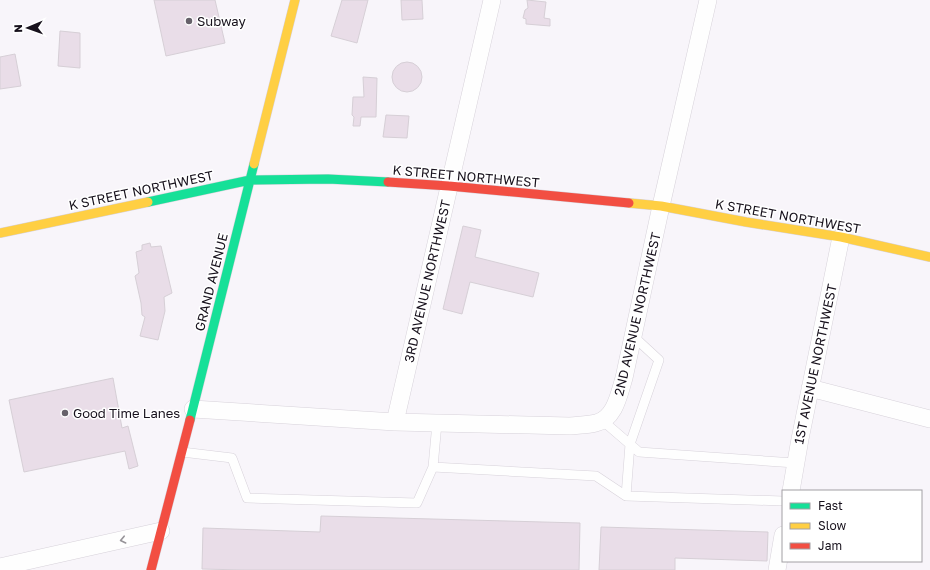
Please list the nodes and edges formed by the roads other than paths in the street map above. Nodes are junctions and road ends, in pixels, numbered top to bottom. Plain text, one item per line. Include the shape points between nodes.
1 (295, 0) edge
2 (492, 0) edge
3 (708, 0) edge
4 (250, 180) junction
5 (449, 186) junction
6 (661, 206) junction
7 (0, 232) edge
8 (841, 237) junction
9 (930, 257) edge
10 (633, 336) junction
11 (810, 388) junction
12 (193, 409) junction
13 (930, 420) edge
14 (603, 421) junction
15 (395, 422) junction
16 (438, 423) junction
17 (630, 444) junction
18 (182, 452) junction
19 (795, 463) junction
20 (433, 467) junction
21 (791, 490) edge
22 (626, 496) junction
23 (782, 501) edge
24 (161, 531) junction
25 (782, 541) edge
26 (0, 567) edge
27 (151, 570) edge
28 (777, 570) edge

1 - 4 street, GRAND AVENUE
2 - 5 street, 3RD AVENUE NORTHWEST
3 - 6 street, 2ND AVENUE NORTHWEST
4 - 5 street, K STREET NORTHWEST via 328,179
4 - 7 street, K STREET NORTHWEST
4 - 12 street, GRAND AVENUE
5 - 6 street, K STREET NORTHWEST
5 - 15 street, 3RD AVENUE NORTHWEST
6 - 8 street, K STREET NORTHWEST
6 - 10 street, 2ND AVENUE NORTHWEST
8 - 9 street, K STREET NORTHWEST
8 - 11 street, 1ST AVENUE NORTHWEST
10 - 14 street, 2ND AVENUE NORTHWEST via 616,404
10 - 17 lane via 659,360
11 - 13 street
11 - 19 street, 1ST AVENUE NORTHWEST
12 - 15 street
12 - 18 street, GRAND AVENUE
14 - 16 street via 570,426
14 - 17 lane
15 - 16 street
16 - 20 lane
17 - 19 lane via 639,452
17 - 22 lane
18 - 20 lane via 232,458 247,498 417,503
18 - 24 street, GRAND AVENUE
19 - 21 street, 1ST AVENUE NORTHWEST
20 - 22 lane via 596,476
22 - 23 lane
24 -> 26 street
24 - 27 street, GRAND AVENUE
25 - 28 street

